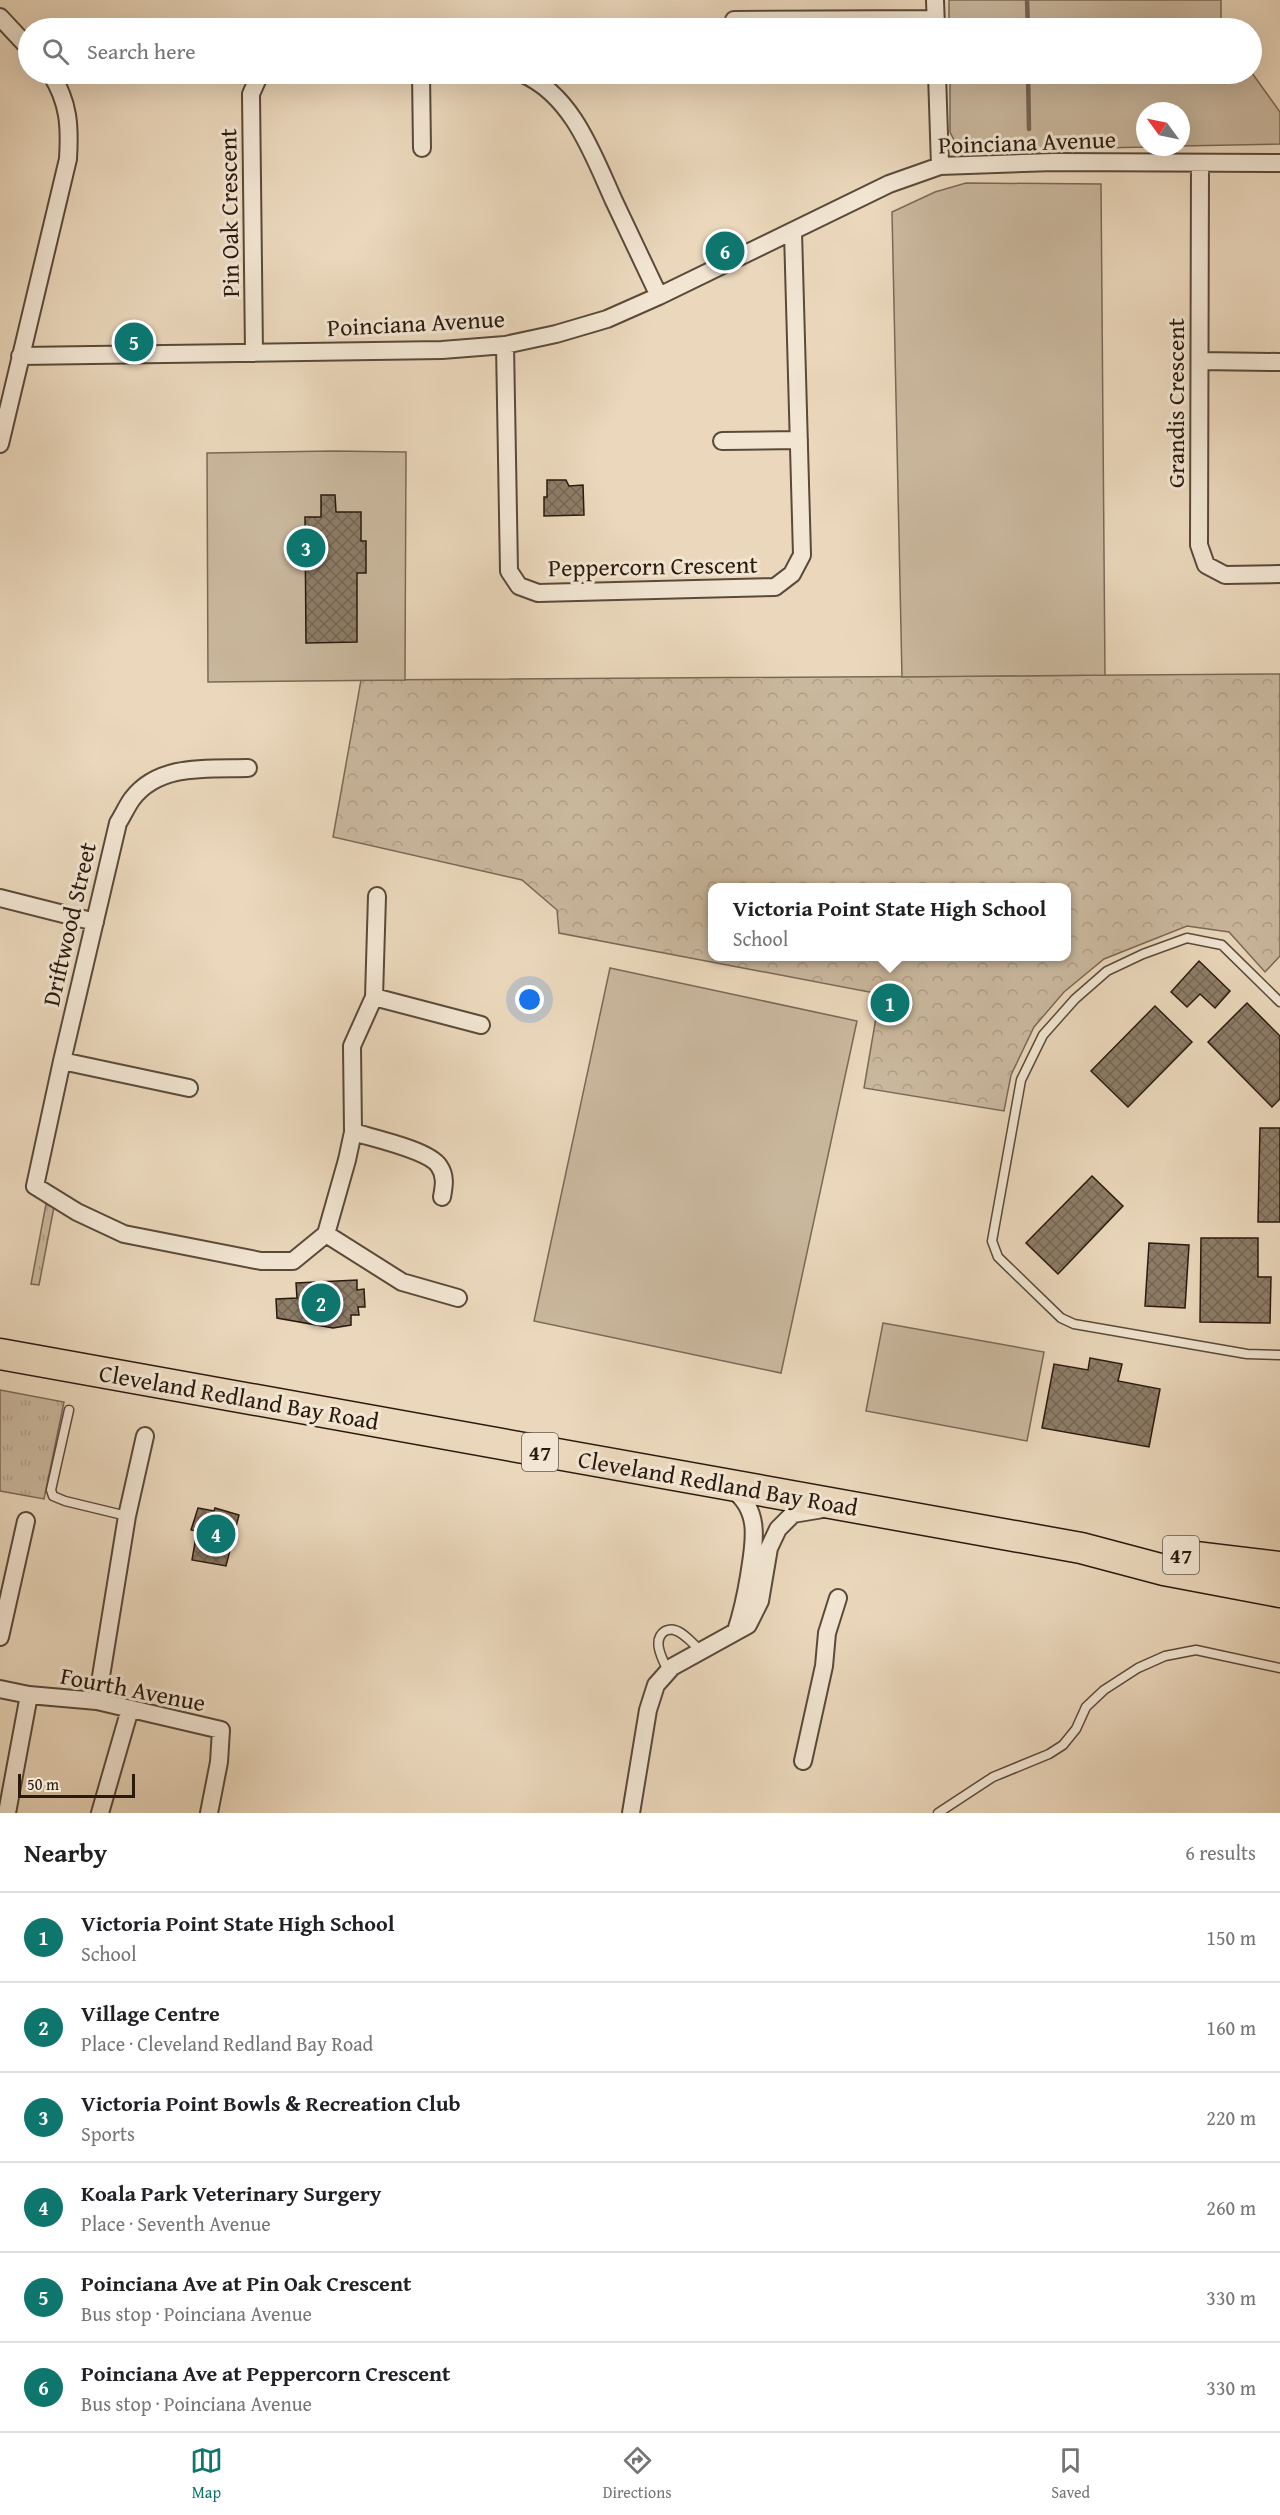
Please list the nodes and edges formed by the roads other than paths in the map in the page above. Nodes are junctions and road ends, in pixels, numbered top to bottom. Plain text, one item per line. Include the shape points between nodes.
1 (935, 0) edge
2 (0, 17) edge
3 (936, 18) edge
4 (18, 36) edge
5 (57, 84) edge
6 (256, 84) edge
7 (421, 84) edge
8 (539, 84) edge
9 (937, 84) edge
10 (422, 148) dead end
11 (1280, 163) edge
12 (1200, 164) junction
13 (940, 166) junction
14 (793, 232) junction
15 (660, 296) junction
16 (505, 345) junction
17 (254, 353) junction
18 (20, 356) junction
19 (1200, 361) junction
20 (1280, 362) edge
21 (799, 440) junction
22 (722, 441) dead end
23 (0, 444) edge
24 (1280, 574) edge
25 (248, 768) dead end
26 (377, 896) dead end
27 (0, 898) edge
28 (94, 922) junction
29 (374, 997) junction
30 (1280, 1002) edge
31 (481, 1025) dead end
32 (62, 1061) junction
33 (189, 1088) dead end
34 (353, 1132) junction
35 (442, 1197) dead end
36 (326, 1234) junction
37 (458, 1298) dead end
38 (0, 1354) edge
39 (1280, 1354) edge
40 (69, 1410) dead end
41 (145, 1436) dead end
42 (725, 1484) junction
43 (836, 1503) junction
44 (127, 1516) junction
45 (26, 1521) dead end
46 (1081, 1548) junction
47 (1280, 1567) edge
48 (1280, 1592) edge
49 (838, 1598) dead end
50 (736, 1631) junction
51 (0, 1637) edge
52 (701, 1651) junction
53 (1280, 1668) edge
54 (668, 1671) junction
55 (0, 1689) edge
56 (29, 1695) junction
57 (97, 1701) junction
58 (130, 1709) junction
59 (803, 1761) dead end
60 (7, 1813) edge
61 (100, 1813) edge
62 (209, 1813) edge
63 (631, 1813) edge
64 (938, 1813) edge

1 - 3 street
2 - 4 street
5 - 18 street via 70,124 68,159
6 - 17 street, Pin Oak Crescent via 251,94
7 - 10 street
8 - 15 street via 552,92 585,139
9 - 13 street
11 - 12 street, Poinciana Avenue
12 - 13 street, Poinciana Avenue via 1054,162
12 - 19 street, Grandis Crescent
13 - 14 street, Poinciana Avenue via 889,184
14 - 15 street, Poinciana Avenue
14 - 21 street, Peppercorn Crescent
15 - 16 street, Poinciana Avenue via 607,319
16 - 17 street, Poinciana Avenue
16 - 21 street, Peppercorn Crescent via 509,571 519,586 538,593 775,587 792,574 802,555
17 - 18 street, Poinciana Avenue
18 - 23 street
19 - 20 street
19 - 24 street, Grandis Crescent via 1199,545 1206,566 1225,574
21 - 22 street
25 - 28 street, Driftwood Street via 183,770 154,780 133,797 118,823
26 - 29 street
27 - 28 street
28 - 32 street, Driftwood Street
29 - 31 street
29 - 34 street via 352,1046
30 - 39 lane via 1222,945 1187,938 1107,971 1043,1035 1021,1080 992,1241 998,1257 1061,1318 1074,1324 1246,1354
32 - 33 street
32 - 36 street, Driftwood Street via 35,1186 123,1234 261,1261 293,1261
34 - 35 street via 425,1155 439,1164 445,1181
34 - 36 street
36 - 37 street via 402,1282
38 - 42 highway, Cleveland Redland Bay Road / 47
40 - 44 lane via 51,1490 53,1496
41 - 44 street
42 - 43 highway, Cleveland Redland Bay Road / 47
42 - 50 street via 749,1507 755,1538
43 - 46 highway, Cleveland Redland Bay Road / 47
43 - 50 street via 793,1514 778,1529 755,1616
44 - 57 street
45 - 51 street
46 - 47 highway, Cleveland Redland Bay Road / 47
46 - 48 highway, Cleveland Redland Bay Road / 47 via 1164,1570
49 - 59 street via 827,1633 824,1666
50 - 52 street
52 - 54 street
52 - 54 lane via 674,1629 666,1630 658,1644
53 - 64 lane via 1196,1650 1165,1656 1104,1690 1086,1707 1063,1745 993,1777
54 - 63 street via 656,1684 648,1710
55 - 56 street, Fourth Avenue
56 - 57 street, Fourth Avenue
56 - 60 street
57 - 58 street, Fourth Avenue
58 - 61 street
58 - 62 street, Fourth Avenue via 221,1730

